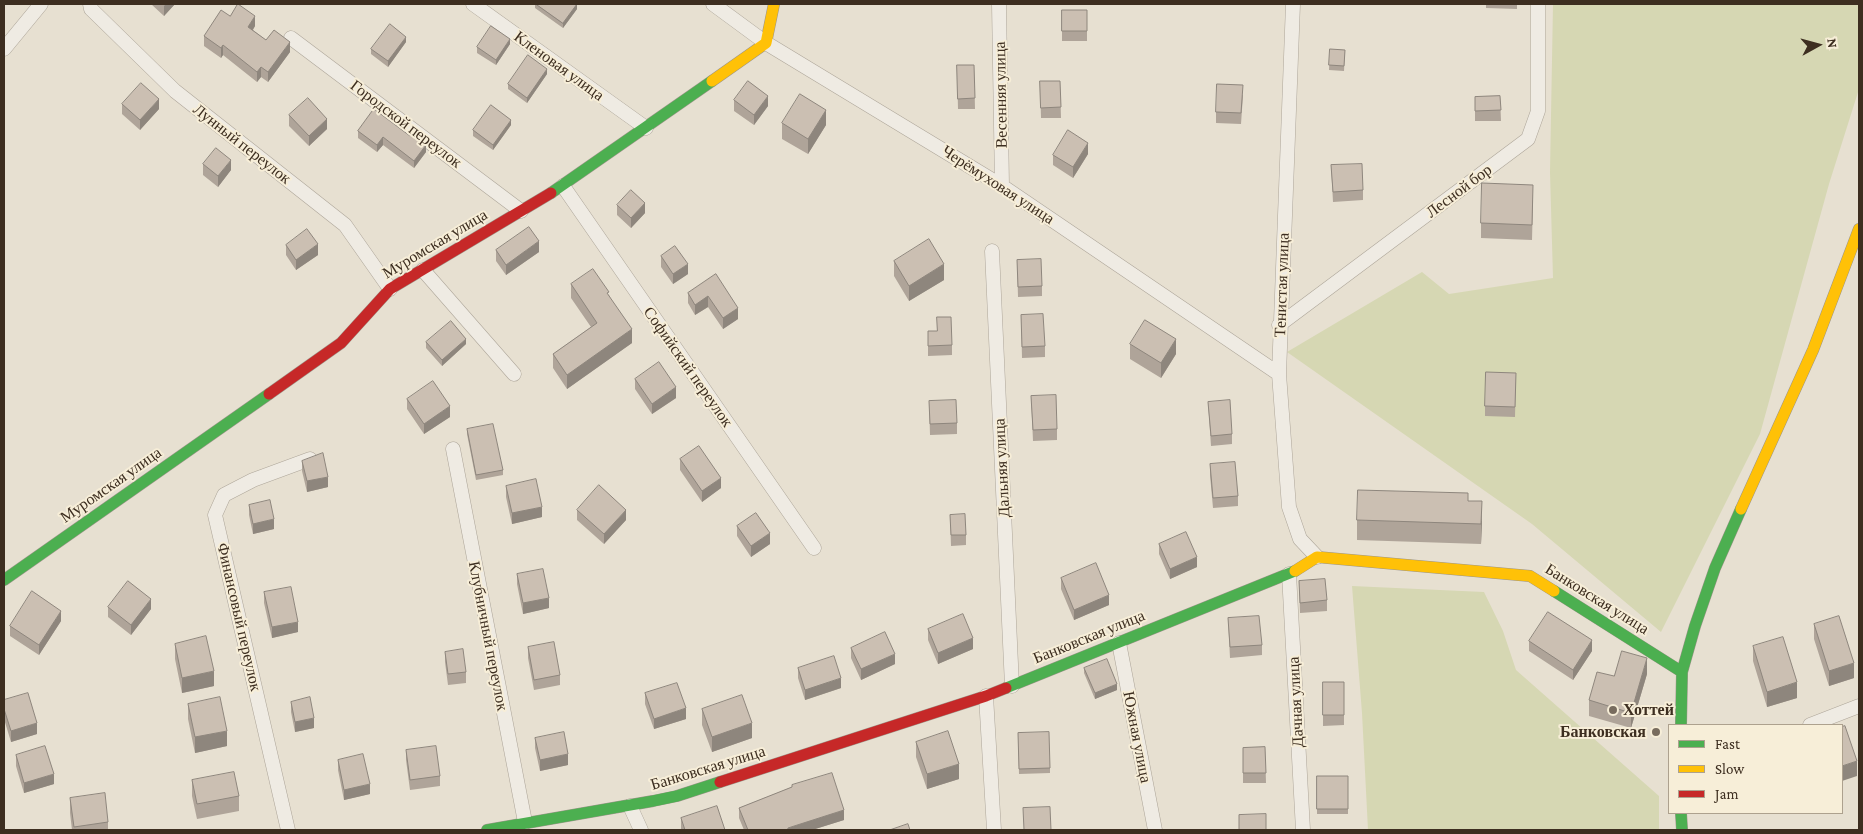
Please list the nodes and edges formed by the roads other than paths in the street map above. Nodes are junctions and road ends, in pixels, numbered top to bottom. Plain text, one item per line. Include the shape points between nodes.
1 (41, 4) edge
2 (90, 4) edge
3 (473, 4) edge
4 (713, 4) edge
5 (774, 4) edge
6 (999, 4) edge
7 (1293, 4) edge
8 (1538, 4) edge
9 (291, 38) dead end
10 (766, 43) junction
11 (4, 49) edge
12 (646, 128) junction
13 (563, 186) junction
14 (1002, 186) junction
15 (521, 211) junction
16 (1859, 229) edge
17 (992, 251) dead end
18 (423, 270) junction
19 (390, 288) junction
20 (1280, 325) junction
21 (514, 374) dead end
22 (1279, 374) junction
23 (453, 450) dead end
24 (310, 459) edge
25 (814, 548) dead end
26 (1317, 557) junction
27 (1289, 574) junction
28 (4, 580) edge
29 (1119, 643) junction
30 (1682, 672) junction
31 (1012, 686) junction
32 (986, 696) junction
33 (1859, 706) edge
34 (1682, 724) edge
35 (1813, 724) edge
36 (630, 806) junction
37 (1681, 814) edge
38 (525, 822) junction
39 (288, 830) edge
40 (487, 830) edge
41 (641, 830) edge
42 (994, 830) edge
43 (1155, 830) edge
44 (1303, 830) edge
45 (1682, 830) edge

1 - 11 street
2 - 19 street, Лунный переулок via 91,9 175,91 345,225
3 - 12 street, Кленовая улица
4 - 10 street, Черёмуховая улица
5 - 10 street
6 - 14 street, Весенняя улица
7 - 20 street, Тенистая улица
8 - 20 street, Лесной бор via 1538,110 1528,139
9 - 15 street, Городской переулок
10 - 12 street, Муромская улица
10 - 14 street, Черёмуховая улица
12 - 13 street, Муромская улица
13 - 15 street, Муромская улица
13 - 25 street, Софийский переулок
14 - 22 street, Черёмуховая улица
15 - 18 street, Муромская улица
16 - 30 street via 1813,350 1715,568
17 - 31 street, Дальняя улица
18 - 19 street, Муромская улица
18 - 21 street
19 - 28 street, Муромская улица via 341,343
20 - 22 street, Тенистая улица
22 - 26 street, Тенистая улица via 1289,507 1300,539
23 - 38 street, Клубничный переулок
24 - 39 street, Финансовый переулок via 253,480 224,495 215,515
26 - 27 street, Банковская улица
26 - 30 street, Банковская улица via 1530,576
27 - 29 street, Банковская улица
27 - 44 street, Дачная улица
29 - 31 street, Банковская улица
29 - 43 street, Южная улица
30 - 34 street
31 - 32 street, Банковская улица
32 - 36 street, Банковская улица via 676,796
32 - 42 street
33 - 35 street
36 - 38 street, Банковская улица
36 - 41 street
37 - 45 street
38 - 40 street, Банковская улица

